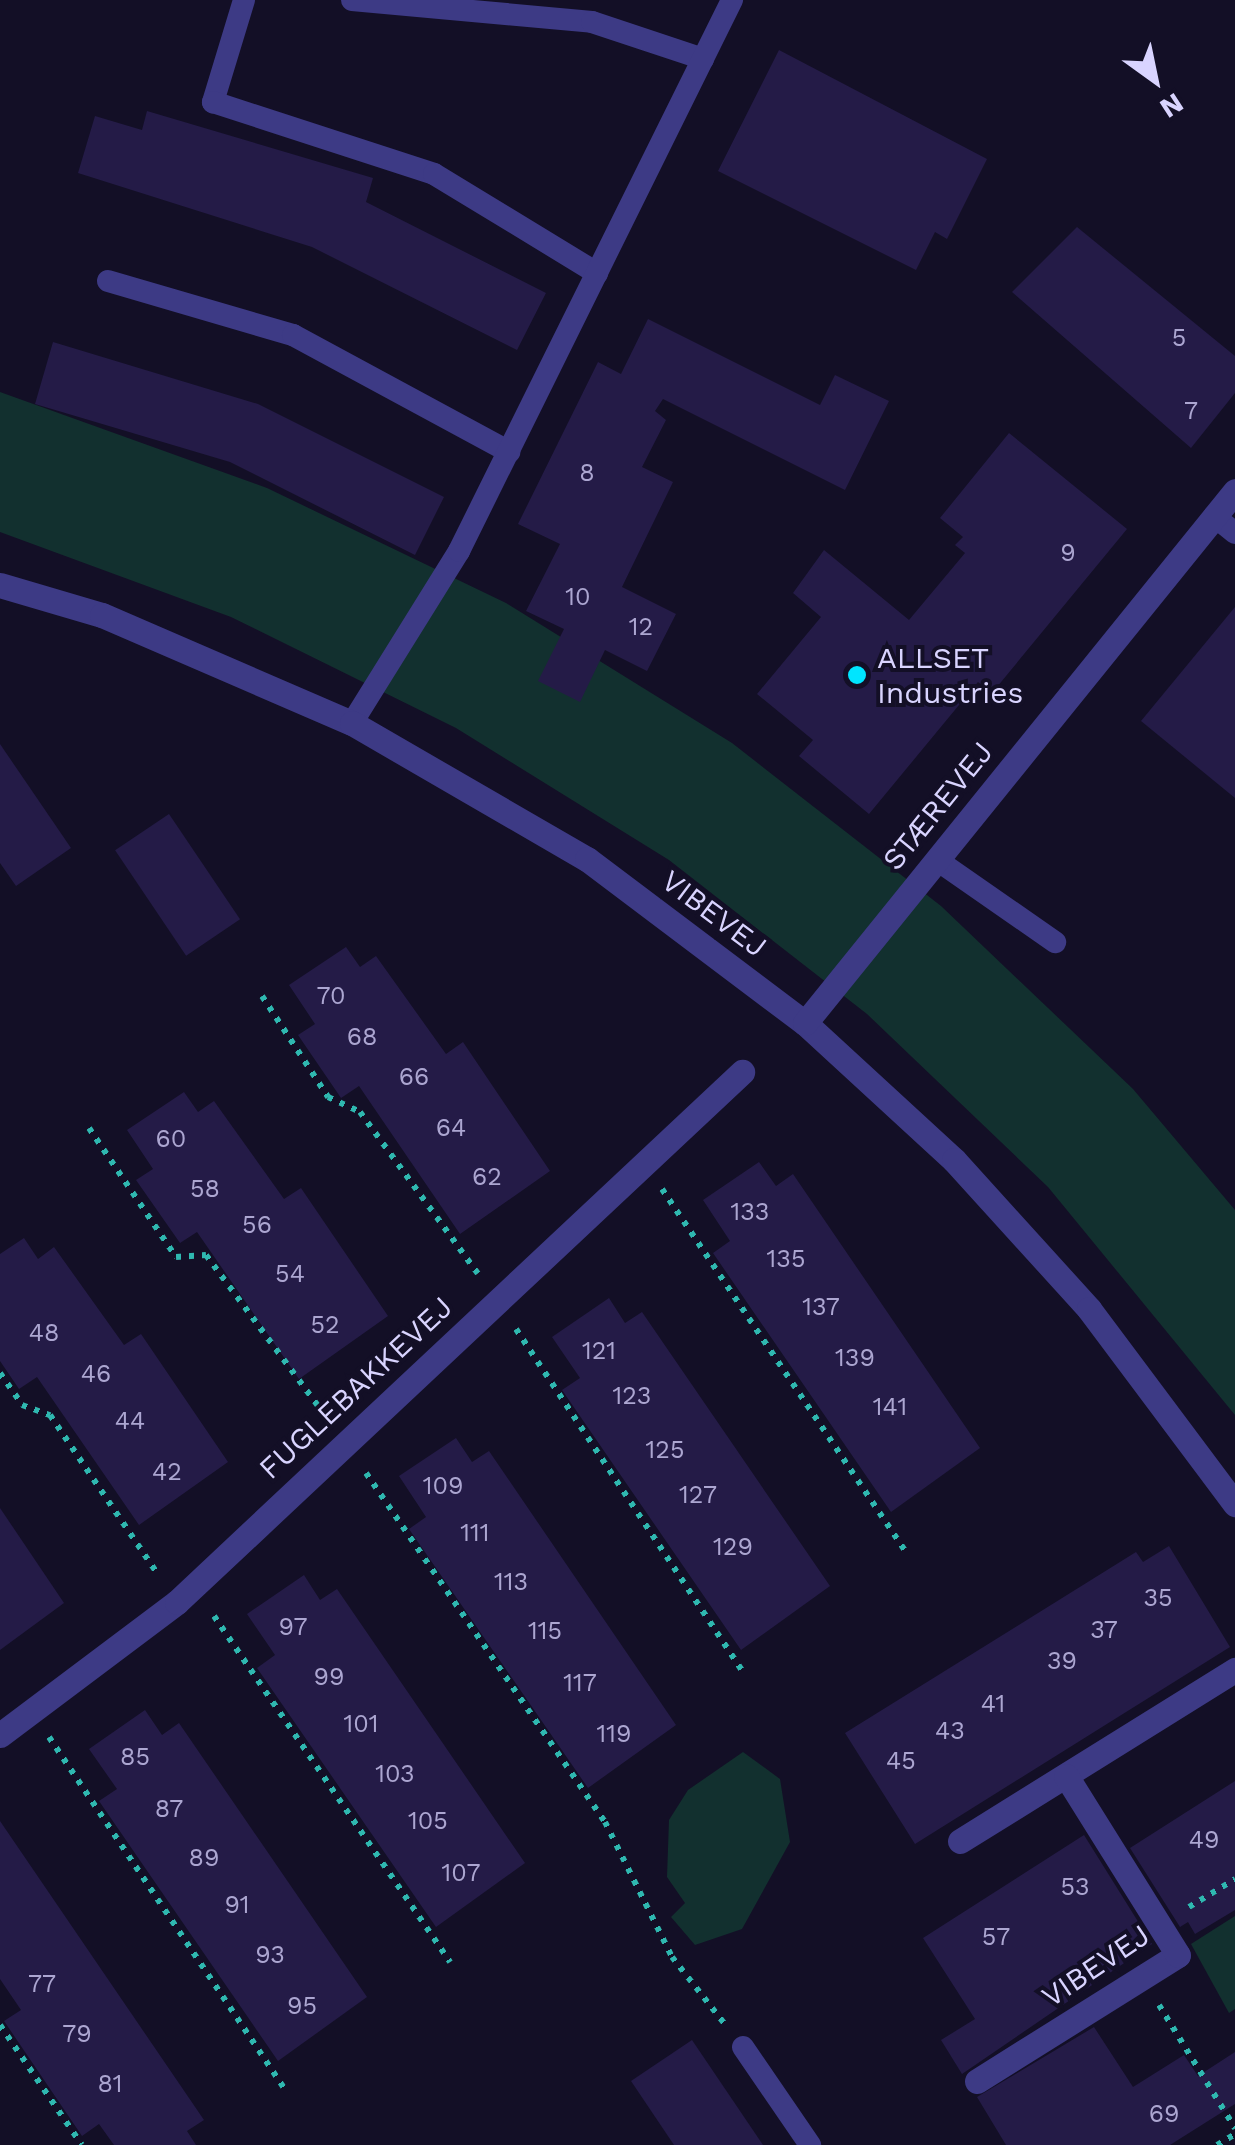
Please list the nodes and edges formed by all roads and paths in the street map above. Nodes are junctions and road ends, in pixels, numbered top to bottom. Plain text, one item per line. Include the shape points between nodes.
1 (244, 0) edge
2 (352, 0) edge
3 (732, 0) edge
4 (703, 59) junction
5 (597, 273) junction
6 (108, 281) dead end
7 (509, 452) junction
8 (1235, 490) edge
9 (1214, 516) junction
10 (1235, 533) edge
11 (0, 585) edge
12 (352, 723) junction
13 (937, 860) junction
14 (1056, 942) dead end
15 (262, 996) dead end
16 (805, 1022) junction
17 (742, 1072) dead end
18 (89, 1128) dead end
19 (645, 1163) junction
20 (497, 1300) junction
21 (0, 1373) edge
22 (345, 1443) junction
23 (1235, 1504) edge
24 (906, 1551) dead end
25 (185, 1594) junction
26 (1235, 1670) edge
27 (744, 1674) dead end
28 (31, 1712) junction
29 (0, 1735) edge
30 (1066, 1776) junction
31 (960, 1842) dead end
32 (1235, 1879) edge
33 (1160, 1926) junction
34 (450, 1962) dead end
35 (1142, 1978) junction
36 (0, 2025) edge
37 (743, 2047) joint
38 (978, 2081) dead end
39 (286, 2089) dead end
40 (1235, 2131) edge
41 (82, 2145) edge
42 (810, 2145) edge
43 (1217, 2145) edge

1 - 5 lane via 214,102 434,174
2 - 4 lane via 592,22
3 - 4 lane
4 - 5 lane
5 - 7 lane
6 - 7 lane via 293,335
7 - 12 lane
8 - 9 street, STÆREVEJ
9 - 10 lane
9 - 13 street, STÆREVEJ
11 - 12 street, VIBEVEJ via 102,615
12 - 16 street, VIBEVEJ via 587,860
13 - 14 lane
13 - 16 street, STÆREVEJ
15 - 20 path via 328,1097 360,1112
16 - 23 street, VIBEVEJ via 954,1160 1077,1296
17 - 19 street, FUGLEBAKKEVEJ
18 - 22 path via 176,1257 206,1255
19 - 20 street, FUGLEBAKKEVEJ
19 - 24 path
20 - 22 street, FUGLEBAKKEVEJ
20 - 27 path
21 - 25 path via 22,1405 50,1415
22 - 25 street, FUGLEBAKKEVEJ
22 - 37 path via 605,1822 672,1957
25 - 28 street, FUGLEBAKKEVEJ
25 - 34 path
26 - 30 street
28 - 29 street, FUGLEBAKKEVEJ
28 - 39 path
30 - 31 street
30 - 33 street, VIBEVEJ
32 - 33 path
33 - 35 street, VIBEVEJ via 1178,1955
35 - 38 street, VIBEVEJ
35 - 40 path
36 - 41 path
37 - 42 lane
40 - 43 path

